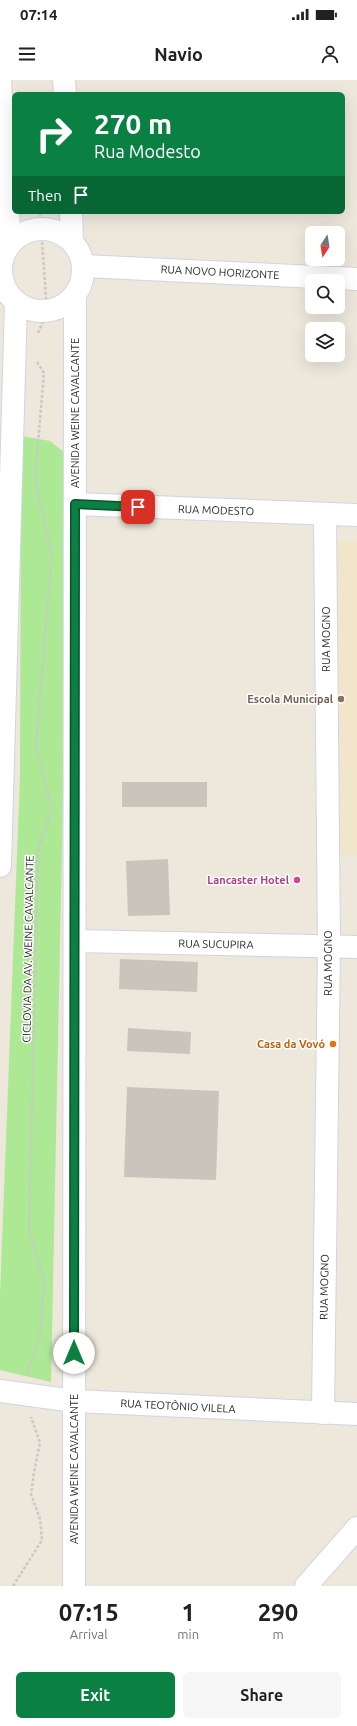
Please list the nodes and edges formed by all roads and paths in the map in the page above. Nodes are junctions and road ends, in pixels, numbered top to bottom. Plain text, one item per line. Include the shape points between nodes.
1 (64, 80) edge
2 (0, 81) edge
3 (0, 87) edge
4 (65, 92) edge
5 (71, 214) edge
6 (40, 220) edge
7 (72, 241) junction
8 (10, 244) junction
9 (84, 266) junction
10 (357, 279) edge
11 (6, 293) edge
12 (75, 296) junction
13 (47, 312) junction
14 (36, 336) dead end
15 (33, 356) dead end
16 (75, 504) junction
17 (325, 514) junction
18 (357, 515) edge
19 (3, 630) edge
20 (0, 866) edge
21 (75, 941) junction
22 (328, 946) junction
23 (357, 947) edge
24 (0, 1391) edge
25 (25, 1393) junction
26 (74, 1401) junction
27 (323, 1413) junction
28 (357, 1414) edge
29 (357, 1528) edge
30 (13, 1586) edge
31 (74, 1586) edge
32 (306, 1586) edge

1 - 4 main road
2 - 3 main road
3 - 8 main road
5 - 7 main road
6 - 7 main road
6 - 8 main road
6 - 13 path
7 - 9 main road via 80,253
8 - 11 main road via 1,265
9 - 10 main road, RUA NOVO HORIZONTE
9 - 12 main road
11 - 13 main road via 30,310
11 - 19 main road
12 - 13 main road via 63,307
12 - 16 main road, AVENIDA WEINE CAVALCANTE
13 - 14 path
15 - 25 path, CICLOVIA DA AV. WEINE CAVALCANTE via 44,373 35,479 52,558 36,747 52,807 38,850 29,1230 44,1282 40,1337 27,1368
16 - 17 main road, RUA MODESTO
16 - 21 main road, AVENIDA WEINE CAVALCANTE
17 - 18 main road, RUA MODESTO
17 - 22 main road, RUA MOGNO
19 - 20 main road
21 - 22 main road, RUA SUCUPIRA
21 - 26 main road, AVENIDA WEINE CAVALCANTE
22 - 23 main road, RUA SUCUPIRA
22 - 27 main road, RUA MOGNO
24 - 25 main road, RUA TEOTÔNIO VILELA
25 - 26 main road, RUA TEOTÔNIO VILELA
25 - 30 path, CICLOVIA DA AV. WEINE CAVALCANTE via 40,1443 31,1494 40,1519 42,1540
26 - 27 main road, RUA TEOTÔNIO VILELA
26 - 31 main road, AVENIDA WEINE CAVALCANTE
27 - 28 main road, RUA TEOTÔNIO VILELA
29 - 32 main road

